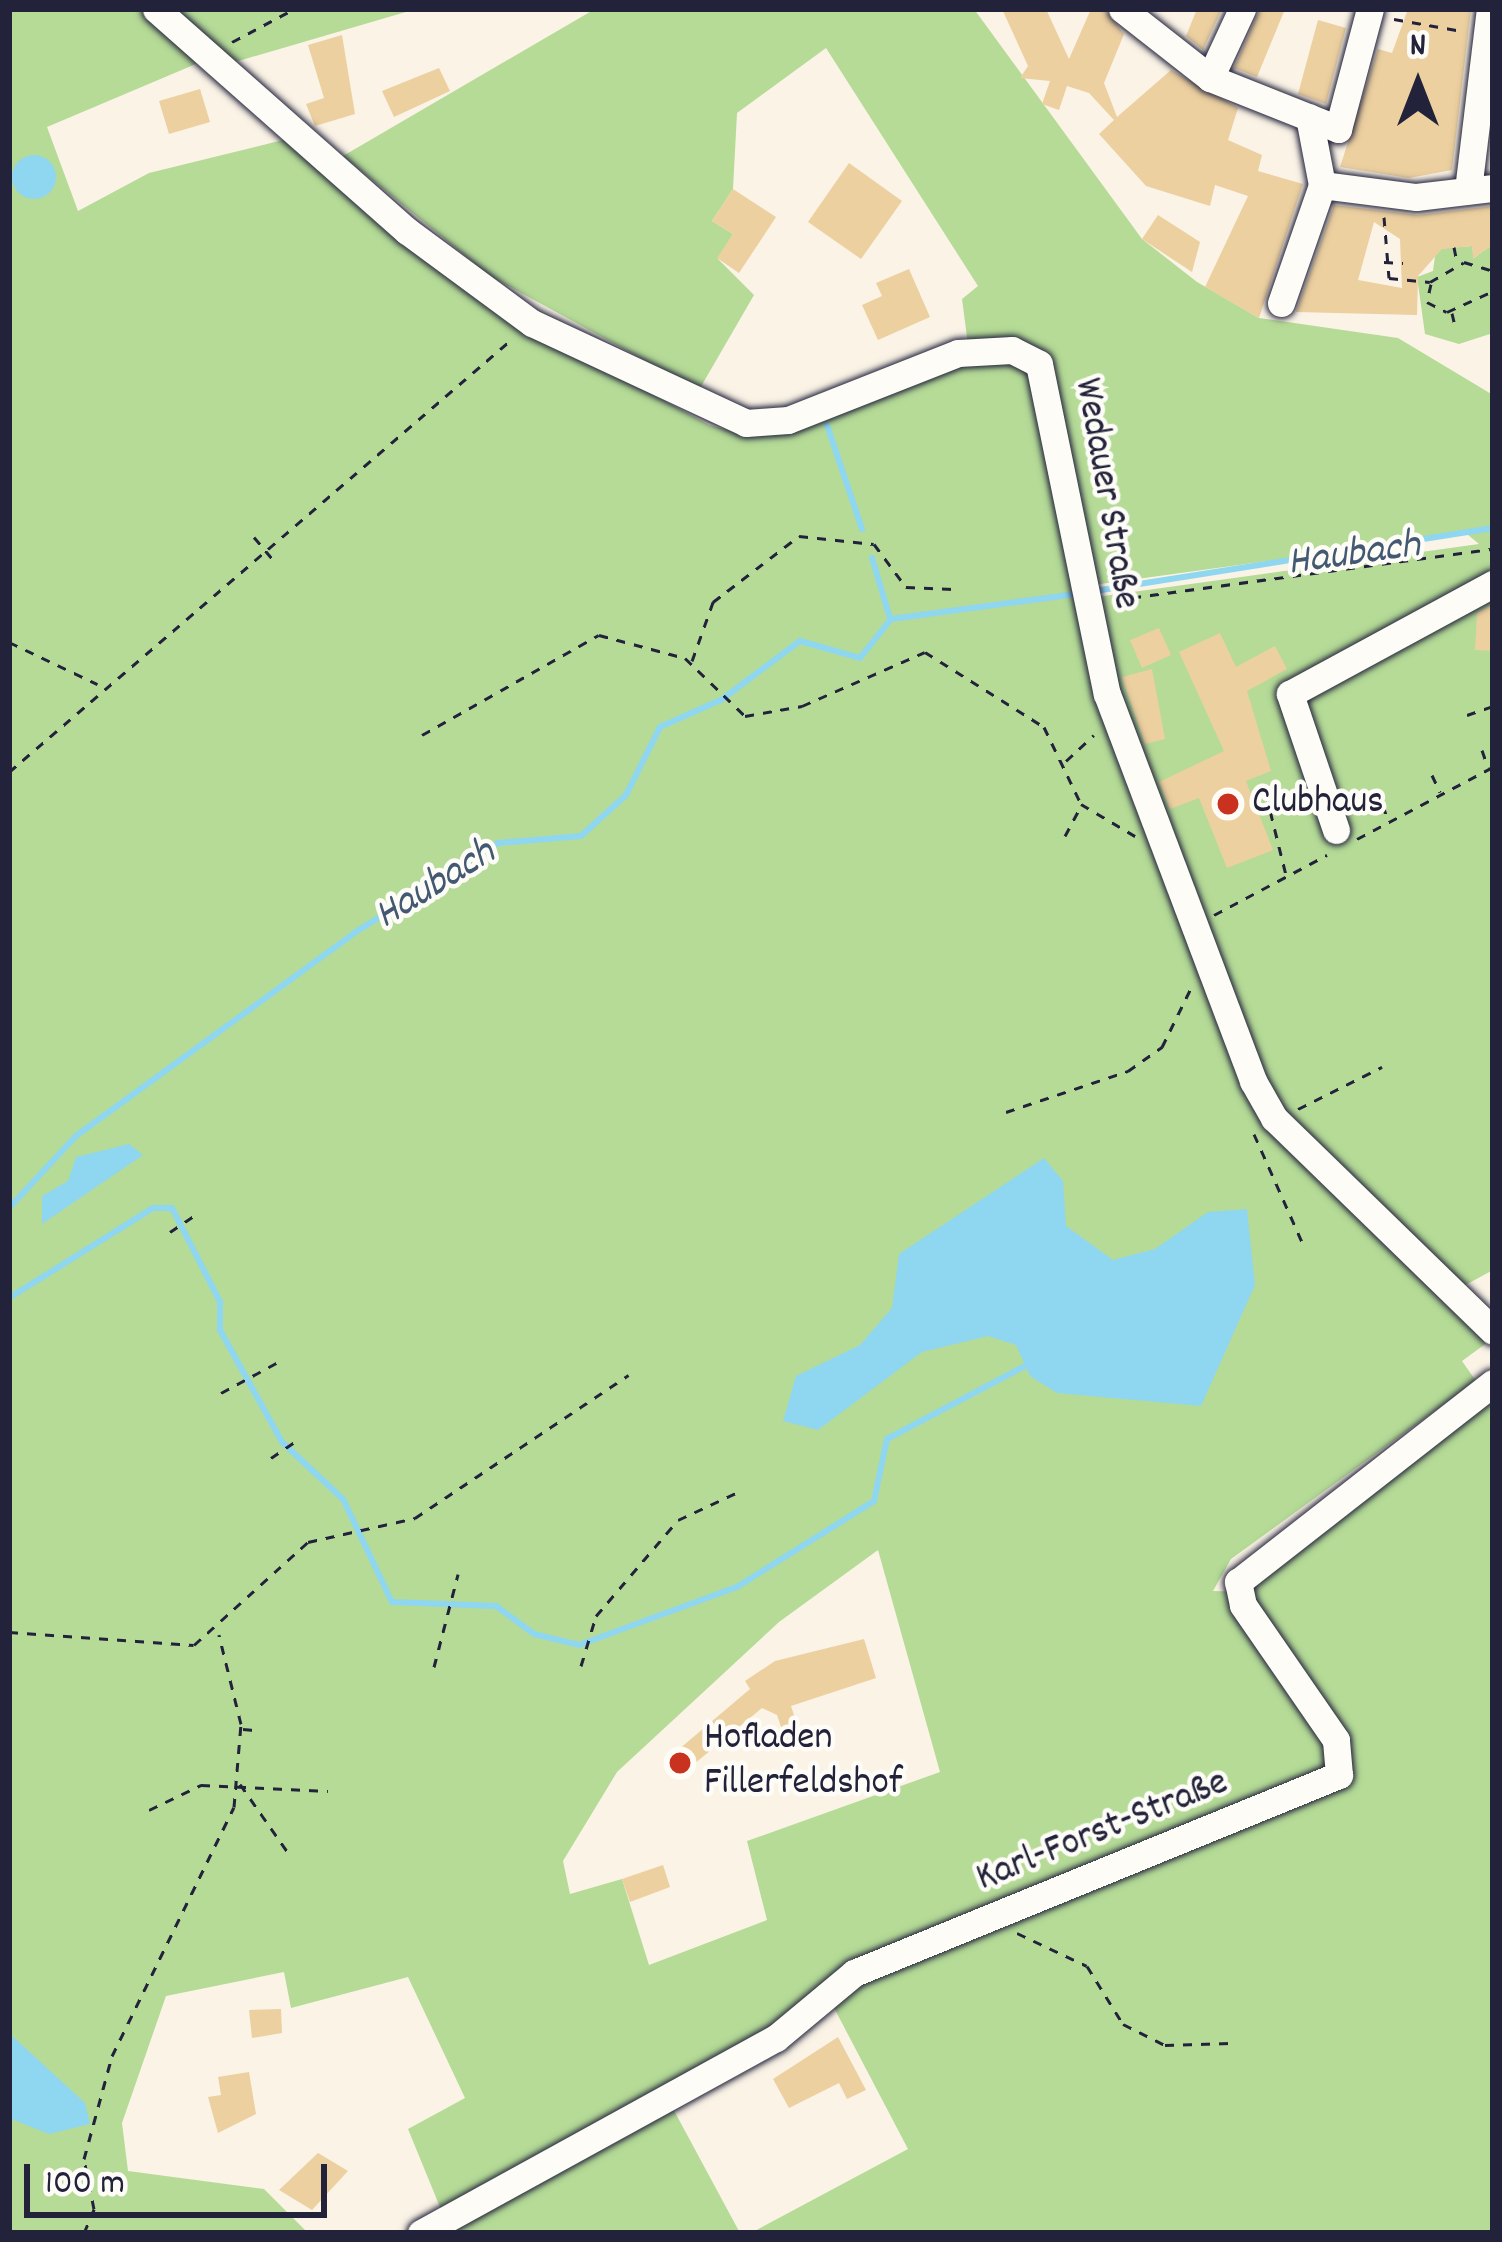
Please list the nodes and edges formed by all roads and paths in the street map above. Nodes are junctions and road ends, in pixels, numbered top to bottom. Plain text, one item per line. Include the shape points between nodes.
1 (157, 9) edge
2 (294, 9) edge
3 (1122, 9) edge
4 (1242, 9) edge
5 (1370, 12) edge
6 (1487, 22) edge
7 (210, 56) junction
8 (1210, 78) junction
9 (1309, 117) junction
10 (1322, 185) junction
11 (1480, 189) edge
12 (1382, 194) junction
13 (1454, 247) dead end
14 (1382, 262) junction
15 (1457, 262) junction
16 (1403, 263) dead end
17 (1493, 271) edge
18 (1430, 282) junction
19 (1493, 291) edge
20 (1281, 303) dead end
21 (1451, 311) junction
22 (532, 323) junction
23 (1454, 326) dead end
24 (254, 537) dead end
25 (263, 547) junction
26 (1493, 549) edge
27 (274, 561) dead end
28 (1493, 584) edge
29 (953, 589) dead end
30 (1081, 594) junction
31 (9, 641) edge
32 (692, 663) junction
33 (98, 685) junction
34 (1493, 706) edge
35 (1467, 715) dead end
36 (1115, 716) junction
37 (422, 735) dead end
38 (1482, 750) dead end
39 (1065, 762) junction
40 (1489, 768) dead end
41 (9, 772) edge
42 (1432, 775) dead end
43 (1276, 791) dead end
44 (1441, 794) dead end
45 (1081, 804) junction
46 (1383, 805) dead end
47 (1389, 822) dead end
48 (1336, 830) dead end
49 (1065, 836) dead end
50 (1145, 852) dead end
51 (1286, 877) dead end
52 (1202, 1000) dead end
53 (1382, 1067) dead end
54 (1006, 1112) dead end
55 (1261, 1119) junction
56 (195, 1215) dead end
57 (170, 1232) dead end
58 (1302, 1242) dead end
59 (1493, 1331) edge
60 (278, 1362) dead end
61 (629, 1375) dead end
62 (1493, 1383) edge
63 (221, 1393) dead end
64 (298, 1440) dead end
65 (271, 1458) dead end
66 (738, 1492) dead end
67 (458, 1574) dead end
68 (9, 1632) edge
69 (219, 1633) junction
70 (434, 1666) dead end
71 (580, 1666) dead end
72 (241, 1729) junction
73 (254, 1730) dead end
74 (238, 1783) junction
75 (328, 1792) dead end
76 (149, 1810) dead end
77 (289, 1854) dead end
78 (982, 1921) junction
79 (1231, 2043) dead end
80 (84, 2233) edge
81 (421, 2233) edge

1 - 7 street, Wedauer Straße
2 - 7 path
3 - 8 street
4 - 8 street
5 - 6 path
5 - 9 street via 1338,129
6 - 11 street
7 - 22 street, Wedauer Straße
8 - 9 street
9 - 10 street
10 - 12 street
10 - 20 street
11 - 12 street
12 - 14 path
13 - 15 path
14 - 16 path
14 - 18 path via 1389,278
15 - 17 path
15 - 18 path
18 - 21 path via 1431,308
19 - 21 path
21 - 23 path
22 - 25 path
22 - 30 street, Wedauer Straße via 746,423 788,420 958,353 1012,350 1052,385
24 - 25 path
25 - 27 path
25 - 33 path
26 - 30 path
28 - 48 street via 1290,694
29 - 32 path via 907,587 874,544 799,536 713,602
30 - 36 street, Wedauer Straße
31 - 33 path
32 - 37 path via 599,635
32 - 39 path via 745,716 802,706 925,652 1044,727
33 - 41 path
34 - 35 path
36 - 39 path
36 - 55 street, Wedauer Straße
38 - 40 path
39 - 45 path
42 - 44 path
43 - 51 path via 1266,794
45 - 49 path
45 - 50 path
46 - 47 path
52 - 54 path via 1195,980 1162,1047 1128,1071
53 - 55 path
55 - 58 path
55 - 59 street, Wedauer Straße
56 - 57 path
60 - 63 path
61 - 69 path via 415,1518 308,1542
62 - 78 street, Karl-Forst-Straße via 1238,1582 1243,1606 1336,1740 1339,1775
64 - 65 path
66 - 71 path via 678,1520 592,1630
67 - 70 path
68 - 69 path via 194,1646
69 - 72 path
72 - 73 path
72 - 74 path
74 - 75 path
74 - 76 path via 187,1787
74 - 77 path
74 - 80 path via 112,2056 84,2159 94,2209
78 - 79 path via 1047,1939 1087,1966 1123,2024 1165,2045
78 - 81 street, Karl-Forst-Straße via 854,1973 776,2038

